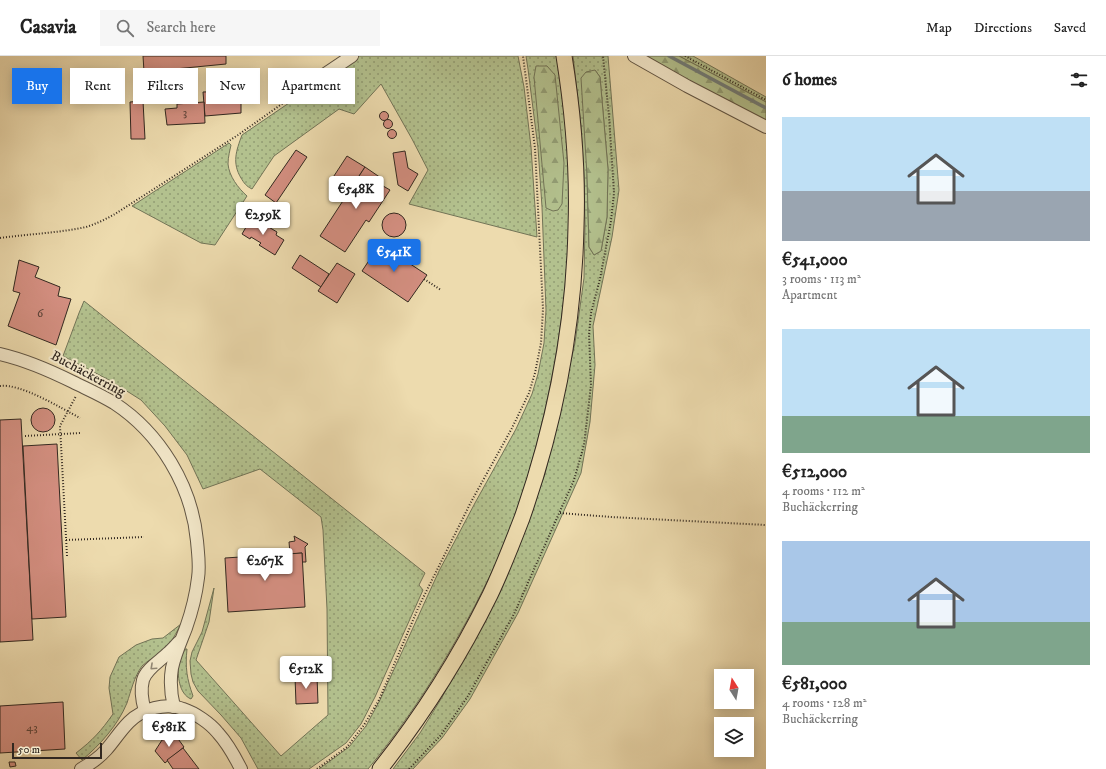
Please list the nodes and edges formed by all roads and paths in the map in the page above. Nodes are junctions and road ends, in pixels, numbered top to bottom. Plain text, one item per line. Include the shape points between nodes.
1 (352, 56) edge
2 (523, 56) edge
3 (564, 56) edge
4 (634, 56) edge
5 (685, 56) edge
6 (334, 68) edge
7 (766, 100) edge
8 (281, 104) edge
9 (766, 127) edge
10 (0, 238) edge
11 (424, 279) dead end
12 (441, 290) dead end
13 (0, 354) edge
14 (0, 386) edge
15 (78, 393) dead end
16 (68, 412) junction
17 (80, 418) dead end
18 (80, 433) dead end
19 (61, 434) junction
20 (25, 436) dead end
21 (560, 513) dead end
22 (766, 525) edge
23 (144, 537) dead end
24 (66, 540) junction
25 (67, 556) dead end
26 (181, 640) junction
27 (174, 707) junction
28 (145, 711) junction
29 (381, 767) edge
30 (81, 769) edge
31 (241, 769) edge
32 (317, 769) edge

1 - 6 street
2 - 32 path via 535,148 543,309 541,342 535,373 512,428 471,502 419,606 379,700 348,746
3 - 29 main road via 570,93 576,175 574,279 559,383 549,426 533,485 511,547 490,594 462,647 409,730
4 - 9 street
5 - 7 path
8 - 10 path via 100,222 87,227
11 - 12 path
13 - 26 street, Buchäckerring via 45,368 113,403 149,433 166,456 191,509 198,551 194,601
14 - 16 path via 13,386
15 - 16 path
16 - 17 path
16 - 19 path via 60,426
18 - 19 path
19 - 20 path
19 - 24 path
21 - 22 path
23 - 24 path
24 - 25 path
26 - 27 street, Buchäckerring via 172,669 171,695
26 -> 28 street, Buchäckerring via 143,679 141,689
27 - 28 street
27 - 31 street via 191,713 218,732
28 - 30 street via 129,722 104,752

